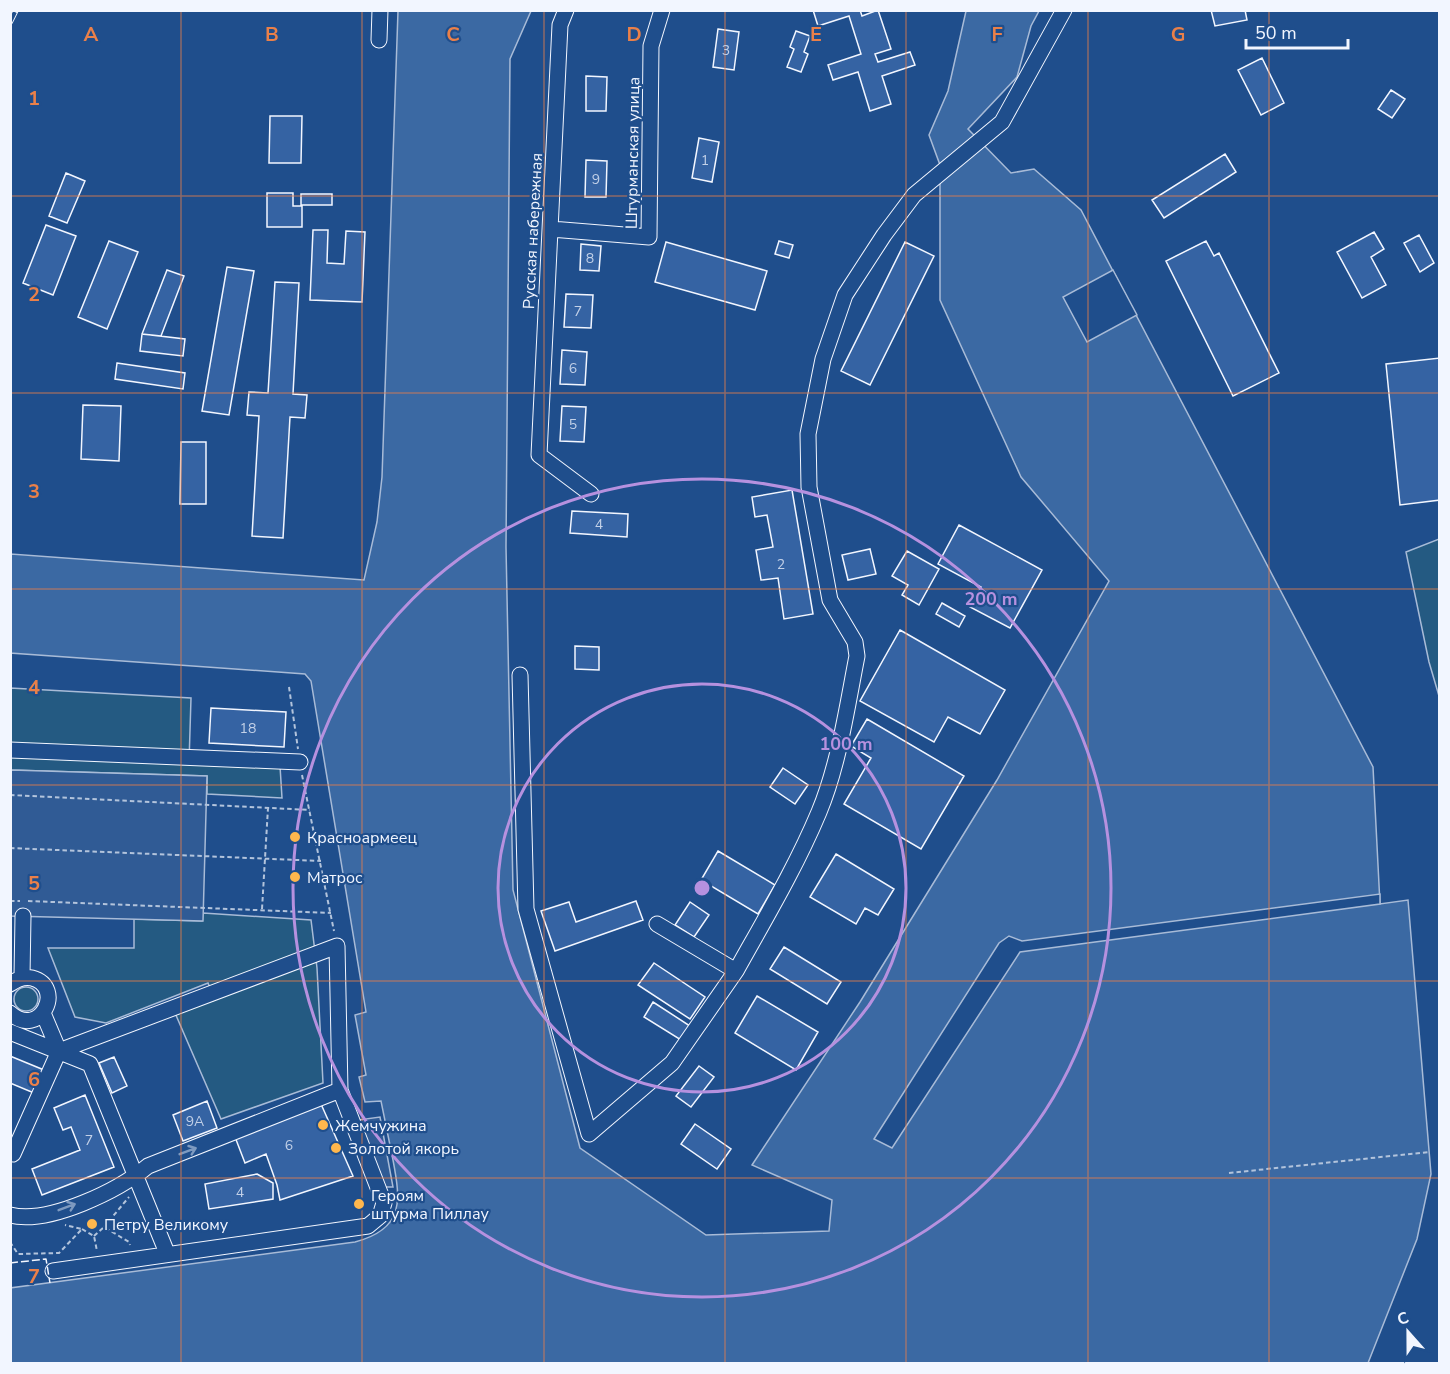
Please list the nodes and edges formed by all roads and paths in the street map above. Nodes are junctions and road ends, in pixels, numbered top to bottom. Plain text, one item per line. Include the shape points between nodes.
1 (380, 10) edge
2 (566, 10) edge
3 (662, 10) edge
4 (1064, 10) edge
5 (379, 40) dead end
6 (551, 229) junction
7 (591, 494) dead end
8 (520, 675) dead end
9 (289, 687) dead end
10 (10, 750) edge
11 (300, 762) junction
12 (10, 795) edge
13 (268, 808) junction
14 (310, 810) junction
15 (10, 848) edge
16 (266, 858) junction
17 (321, 861) junction
18 (10, 901) edge
19 (262, 909) junction
20 (331, 913) junction
21 (23, 916) dead end
22 (657, 924) dead end
23 (337, 946) junction
24 (736, 971) junction
25 (16, 981) edge
26 (43, 1013) junction
27 (11, 1016) edge
28 (10, 1032) edge
29 (60, 1052) junction
30 (340, 1090) junction
31 (1429, 1152) dead end
32 (12, 1153) edge
33 (10, 1170) edge
34 (1229, 1173) dead end
35 (136, 1176) junction
36 (123, 1186) junction
37 (10, 1215) edge
38 (44, 1216) junction
39 (104, 1227) junction
40 (82, 1229) junction
41 (94, 1236) junction
42 (10, 1242) edge
43 (167, 1253) junction
44 (134, 1259) junction
45 (100, 1264) junction
46 (53, 1270) dead end

1 - 5 street
2 - 6 street, Русская набережная via 560,26
3 - 6 street, Штурманская улица via 651,46 649,237
4 - 24 street via 1002,122 914,195 898,216 845,295 823,359 808,434 809,487 831,600 855,642 857,656 820,811 794,867
6 - 7 street, Русская набережная via 539,455
8 - 24 street via 526,909 590,1134 672,1063
9 - 11 path
10 - 11 street
11 - 14 path
12 - 13 path
13 - 14 path
13 - 16 path
14 - 17 path
15 - 16 path
16 - 17 path
16 - 19 path
17 - 20 path
18 - 19 path
19 - 20 path
20 - 23 path
21 - 25 street
22 - 24 street
23 - 29 street
23 - 30 street
25 - 26 street via 35,979 49,986
26 - 27 street via 31,1020
26 - 29 street
28 - 29 street
29 - 32 street
29 - 35 street via 90,1064
35 -> 30 street via 148,1166
30 - 43 street via 384,1203 380,1216 368,1226
31 - 34 path
32 - 33 street
35 - 36 street
35 - 43 street
38 -> 36 street
36 - 39 path via 129,1197
37 - 38 street
38 - 40 path via 51,1222
39 - 41 path
39 - 44 path via 129,1242
40 - 41 path
40 - 42 path via 59,1253 18,1254
41 - 45 path
43 - 44 street
44 - 45 street
45 - 46 street

